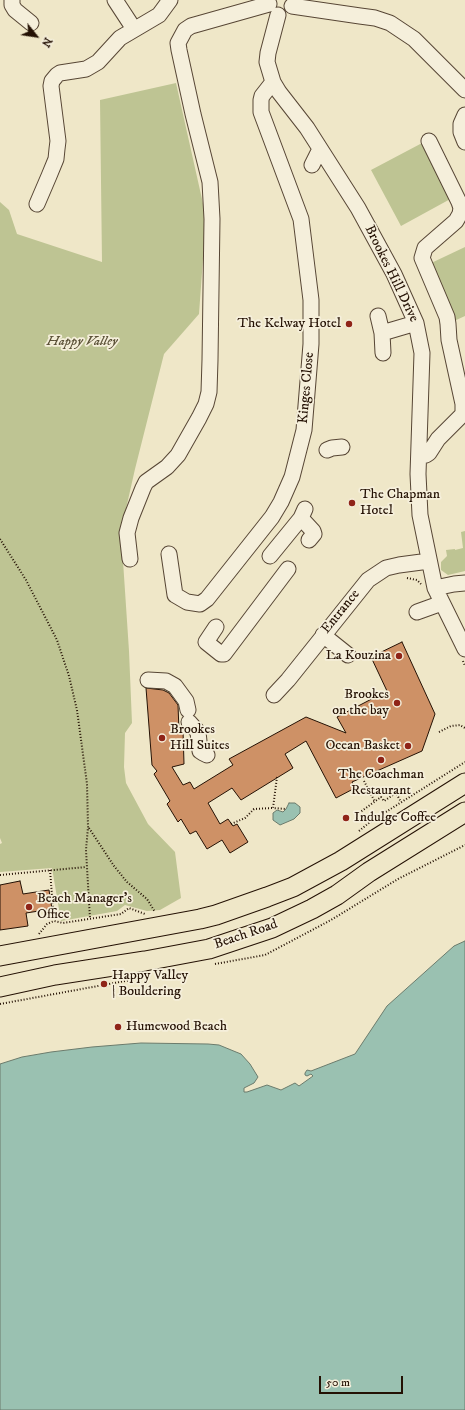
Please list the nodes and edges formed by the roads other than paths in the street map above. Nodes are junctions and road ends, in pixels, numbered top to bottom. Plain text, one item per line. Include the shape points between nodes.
1 (12, 0) edge
2 (115, 0) edge
3 (170, 0) edge
4 (292, 3) edge
5 (273, 7) edge
6 (32, 23) dead end
7 (134, 29) junction
8 (273, 82) junction
9 (465, 90) edge
10 (465, 116) edge
11 (429, 141) dead end
12 (465, 142) edge
13 (320, 149) junction
14 (312, 165) dead end
15 (37, 204) dead end
16 (378, 316) dead end
17 (416, 323) junction
18 (382, 333) junction
19 (382, 353) dead end
20 (464, 414) edge
21 (342, 447) dead end
22 (327, 450) dead end
23 (419, 456) junction
24 (309, 540) dead end
25 (169, 554) dead end
26 (270, 556) dead end
27 (130, 559) dead end
28 (429, 561) junction
29 (288, 569) dead end
30 (465, 583) edge
31 (430, 587) junction
32 (442, 603) junction
33 (417, 612) dead end
34 (216, 627) dead end
35 (323, 635) junction
36 (463, 654) edge
37 (348, 655) dead end
38 (148, 680) dead end
39 (274, 695) dead end
40 (206, 755) dead end
41 (465, 783) edge
42 (465, 812) edge
43 (0, 956) edge
44 (0, 987) edge

1 - 6 street via 15,10
2 - 7 street
3 - 7 street via 159,15
4 - 5 street via 286,15
4 - 9 street via 390,23 414,40
5 - 8 street, Brookes Hill Drive via 267,62
5 - 27 street via 191,26 185,30 178,43 210,182 212,219 209,392 206,404 178,455 142,488 127,533
7 - 15 street via 120,38 98,62 86,69 60,73 52,80 58,141 56,159
8 - 13 street, Brookes Hill Drive
8 - 25 street, Kinges Close via 262,96 261,112 301,219 310,300 311,344 304,430 292,477 279,506 204,602 187,602 175,595
10 - 12 street via 461,124
11 - 20 street via 461,208 456,221 425,248 422,258 447,317 448,340
13 - 14 street
13 - 17 street, Brookes Hill Drive via 374,236
16 - 18 street
17 - 18 street
17 - 23 street, Brookes Hill Drive via 422,353
18 - 19 street
20 - 23 street via 438,439 429,453
21 - 22 street
23 - 28 street, Brookes Hill Drive via 420,515
24 - 26 street via 314,534 303,514
28 - 31 street, Brookes Hill Drive
28 - 35 street, Entrance via 399,565 379,572 368,580
29 - 34 street via 224,654 206,642
30 - 31 street
31 - 32 street, Brookes Hill Drive
32 - 33 street
32 - 36 street, Brookes Hill Drive
35 - 37 street
35 - 39 street, Entrance
38 - 40 street via 166,682 177,688 186,701 189,716 198,732 200,751
41 - 43 main road, Beach Road via 341,861 293,887 216,915 144,921 45,940
42 - 44 main road, Beach Road via 337,895 278,925 209,948

